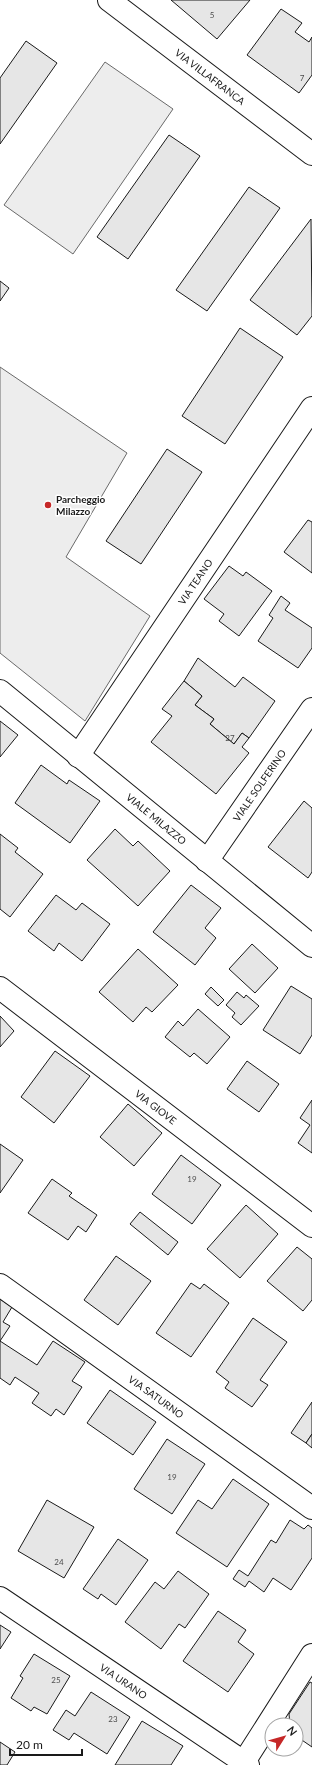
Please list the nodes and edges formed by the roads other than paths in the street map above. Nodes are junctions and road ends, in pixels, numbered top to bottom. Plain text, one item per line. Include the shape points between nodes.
1 (109, 0) edge
2 (312, 154) edge
3 (312, 408) edge
4 (0, 692) edge
5 (312, 709) edge
6 (78, 756) junction
7 (208, 861) junction
8 (312, 946) edge
9 (0, 988) edge
10 (312, 1226) edge
11 (0, 1285) edge
12 (312, 1508) edge
13 (0, 1598) edge
14 (312, 1655) edge
15 (245, 1764) edge

1 - 2 street, VIA VILLAFRANCA
3 - 6 street, VIA TEANO
4 - 6 street, VIALE MILAZZO
5 - 7 street, VIALE SOLFERINO
6 - 7 street, VIALE MILAZZO
7 - 8 street, VIALE MILAZZO
9 - 10 street, VIA GIOVE
11 - 12 street, VIA SATURNO
13 - 15 street, VIA URANO
14 - 15 street

